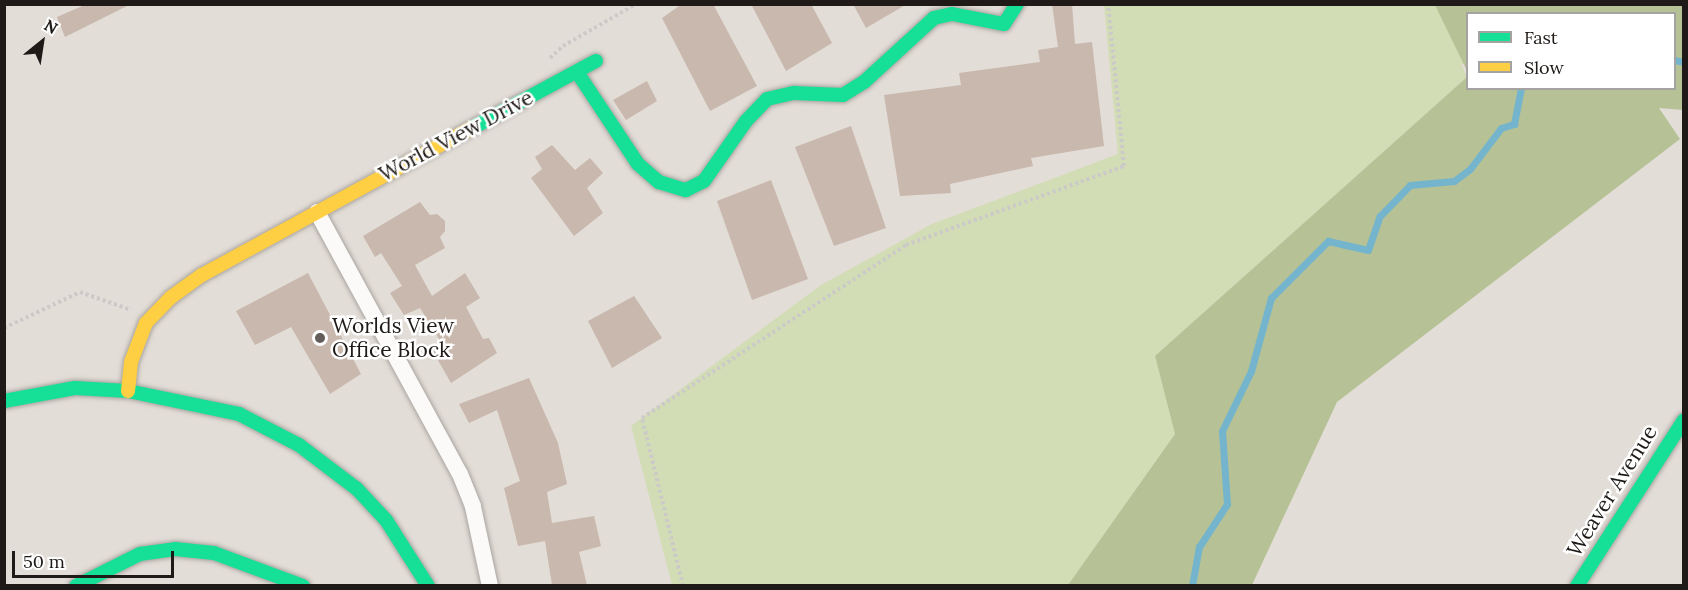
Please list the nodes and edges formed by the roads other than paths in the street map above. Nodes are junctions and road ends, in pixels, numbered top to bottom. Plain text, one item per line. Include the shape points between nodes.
1 (1017, 4) edge
2 (596, 61) dead end
3 (577, 72) junction
4 (317, 212) junction
5 (128, 391) junction
6 (4, 400) edge
7 (1683, 420) edge
8 (76, 585) edge
9 (303, 585) edge
10 (428, 585) edge
11 (490, 585) edge
12 (1577, 585) edge

1 - 3 street via 1004,24 952,14 934,18 864,82 843,95 794,93 767,99 746,121 704,181 686,190 668,187 638,164
2 - 3 street, World View Drive
3 - 4 street, World View Drive
4 - 5 street, World View Drive via 202,275 170,298 146,323 131,363
4 - 11 street via 460,474
5 - 6 street via 75,388
5 - 10 street via 239,414 319,458 357,489 386,520
7 - 12 street, Weaver Avenue
8 - 9 street via 140,554 176,549 214,553

